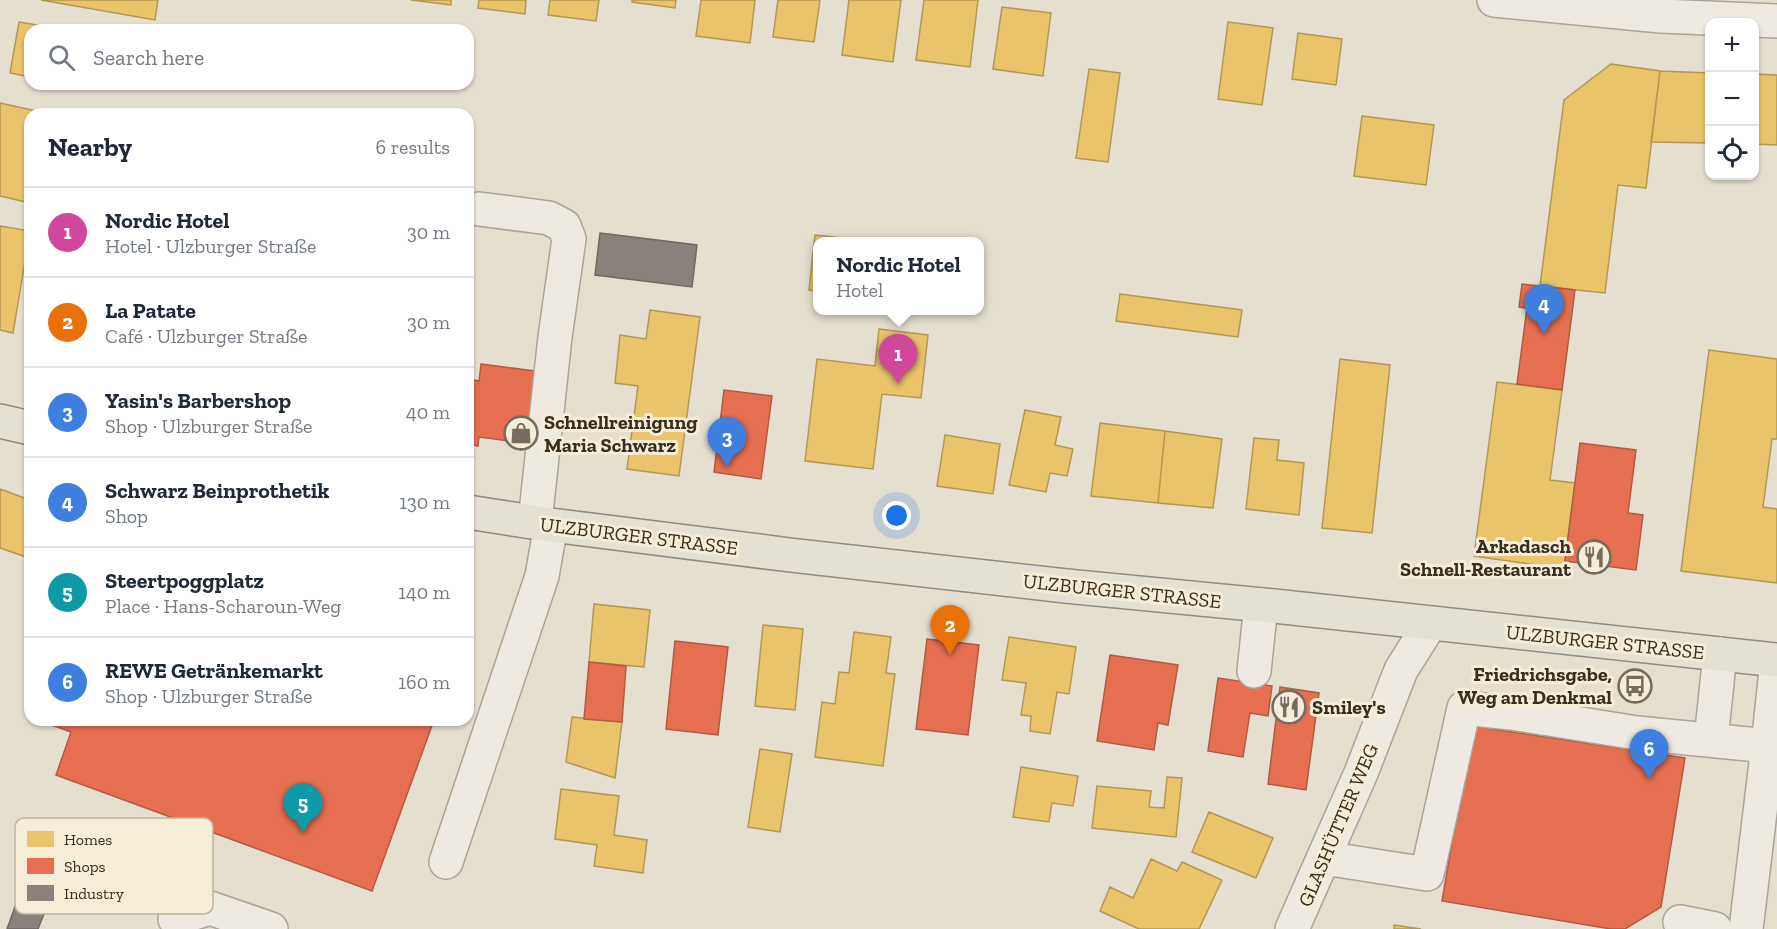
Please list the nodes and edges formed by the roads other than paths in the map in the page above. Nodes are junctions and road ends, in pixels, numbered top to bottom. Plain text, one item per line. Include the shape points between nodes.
1 (1509, 1) edge
2 (1777, 21) edge
3 (480, 209) dead end
4 (0, 421) edge
5 (24, 427) edge
6 (474, 513) edge
7 (543, 524) junction
8 (1261, 605) junction
9 (1430, 624) junction
10 (1720, 654) junction
11 (1777, 661) edge
12 (1254, 671) dead end
13 (1711, 740) junction
14 (1768, 746) junction
15 (1324, 858) junction
16 (446, 862) dead end
17 (213, 909) edge
18 (191, 914) edge
19 (175, 919) dead end
20 (1680, 922) dead end
21 (271, 929) edge
22 (1292, 929) edge
23 (1715, 929) edge
24 (1746, 929) edge

1 - 2 street via 1661,16
3 - 7 street via 549,218 564,226 569,239 555,337
4 - 5 main road
6 - 7 main road, ULZBURGER STRASSE
7 - 8 main road, ULZBURGER STRASSE via 790,555
7 - 16 street via 542,576
8 - 9 main road, ULZBURGER STRASSE
8 - 12 street
9 - 10 main road, ULZBURGER STRASSE
9 - 15 street, GLASHÜTTER WEG via 1401,670
10 - 11 main road, ULZBURGER STRASSE
10 - 13 street
11 - 14 street
13 - 14 street
13 - 15 street via 1464,708 1427,874
14 - 24 street
15 - 22 street, GLASHÜTTER WEG
17 - 21 street
18 - 19 street
20 - 23 street

